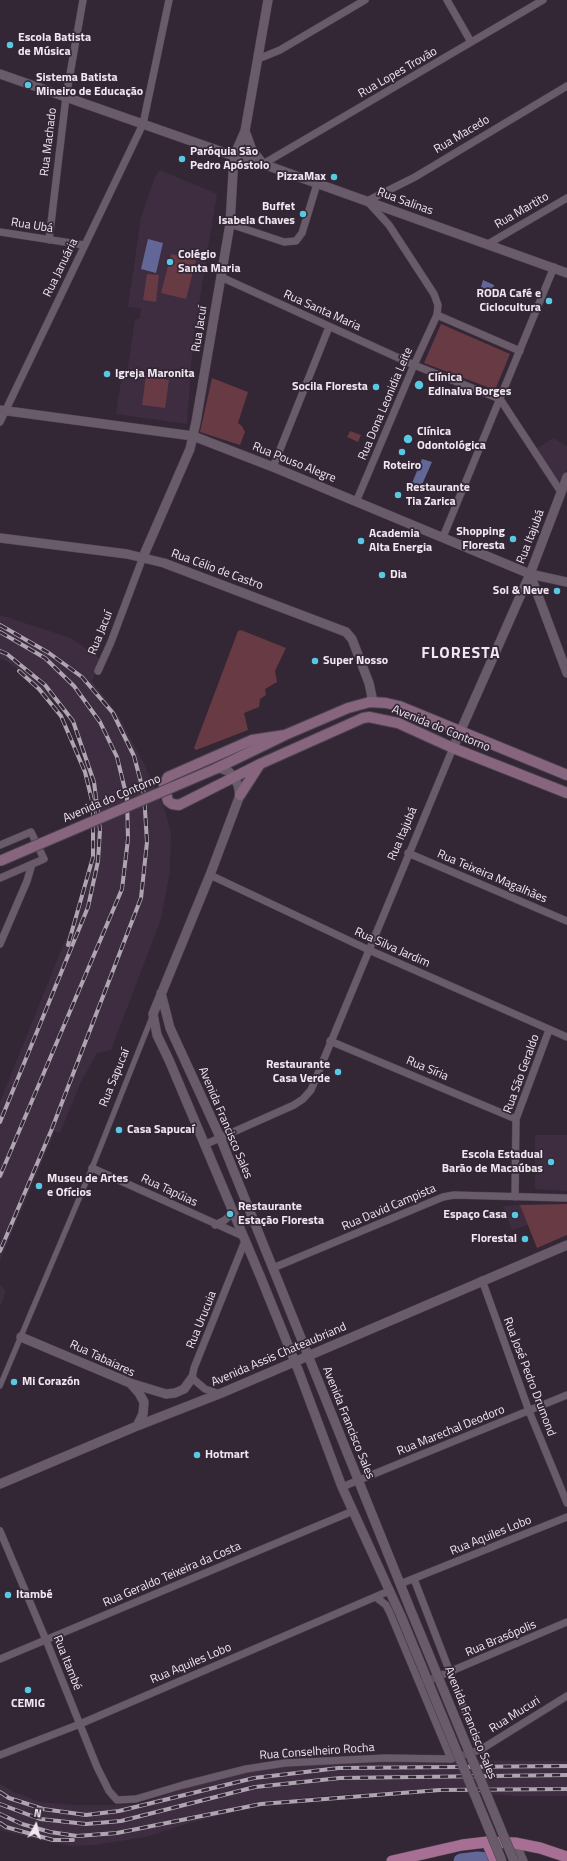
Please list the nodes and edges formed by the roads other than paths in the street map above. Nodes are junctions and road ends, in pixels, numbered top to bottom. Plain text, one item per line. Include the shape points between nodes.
1 (83, 0) edge
2 (169, 0) edge
3 (268, 0) edge
4 (365, 0) edge
5 (447, 0) edge
6 (543, 0) edge
7 (472, 42) junction
8 (258, 59) junction
9 (0, 74) edge
10 (567, 86) edge
11 (66, 97) junction
12 (143, 124) junction
13 (245, 132) junction
14 (234, 156) junction
15 (263, 164) junction
16 (317, 184) junction
17 (567, 198) edge
18 (367, 201) junction
19 (230, 224) junction
20 (0, 232) edge
21 (49, 240) junction
22 (488, 244) junction
23 (84, 245) junction
24 (554, 268) junction
25 (567, 273) edge
26 (220, 277) junction
27 (437, 315) junction
28 (329, 327) junction
29 (520, 351) junction
30 (414, 365) junction
31 (500, 399) junction
32 (2, 411) edge
33 (0, 422) edge
34 (193, 436) junction
35 (272, 467) junction
36 (567, 477) edge
37 (561, 492) junction
38 (356, 502) junction
39 (443, 537) junction
40 (0, 538) edge
41 (143, 557) junction
42 (530, 574) junction
43 (567, 582) edge
44 (98, 671) dead end
45 (567, 673) edge
46 (370, 702) junction
47 (459, 732) junction
48 (285, 736) junction
49 (453, 748) junction
50 (260, 764) junction
51 (217, 768) junction
52 (567, 776) edge
53 (234, 777) junction
54 (567, 793) edge
55 (240, 795) junction
56 (0, 845) edge
57 (408, 853) junction
58 (0, 861) edge
59 (32, 864) junction
60 (210, 875) junction
61 (0, 878) edge
62 (567, 921) edge
63 (0, 944) edge
64 (369, 950) junction
65 (161, 993) junction
66 (153, 1014) junction
67 (549, 1030) junction
68 (567, 1037) edge
69 (330, 1041) junction
70 (516, 1118) junction
71 (220, 1137) junction
72 (204, 1145) junction
73 (92, 1168) junction
74 (515, 1197) junction
75 (567, 1198) edge
76 (233, 1212) junction
77 (215, 1225) junction
78 (244, 1238) junction
79 (567, 1245) edge
80 (273, 1268) junction
81 (482, 1280) junction
82 (21, 1337) junction
83 (308, 1356) junction
84 (294, 1362) junction
85 (192, 1378) junction
86 (130, 1383) junction
87 (0, 1386) edge
88 (220, 1394) junction
89 (567, 1395) edge
90 (529, 1411) junction
91 (137, 1426) junction
92 (359, 1481) junction
93 (0, 1485) edge
94 (342, 1487) junction
95 (567, 1503) edge
96 (352, 1511) junction
97 (567, 1517) edge
98 (0, 1531) edge
99 (414, 1579) junction
100 (400, 1584) junction
101 (389, 1591) junction
102 (376, 1598) junction
103 (567, 1622) edge
104 (46, 1640) junction
105 (0, 1659) edge
106 (450, 1672) junction
107 (421, 1684) junction
108 (567, 1696) edge
109 (80, 1724) junction
110 (480, 1750) junction
111 (0, 1755) edge
112 (451, 1759) junction
113 (117, 1800) joint
114 (516, 1846) junction
115 (491, 1851) edge
116 (567, 1857) edge
117 (392, 1861) edge
118 (502, 1861) edge
119 (514, 1861) edge
120 (523, 1861) edge

1 - 11 street, Rua Machado
2 - 12 street, Rua Januária
3 - 8 street, Rua Jacuí
4 - 8 street via 280,50
5 - 7 street
6 - 7 street, Rua Lopes Trovão
7 - 15 street, Rua Lopes Trovão
8 - 13 street, Rua Jacuí
9 - 11 street, Rua Salinas
10 - 18 street, Rua Macedo via 414,177
11 - 12 street, Rua Salinas
11 - 21 street, Rua Machado
12 - 14 street, Rua Salinas
12 - 23 street, Rua Januária
13 - 14 street, Rua Jacuí
13 - 15 street via 252,150
14 - 15 street, Rua Salinas
14 - 19 street, Rua Jacuí
15 - 16 street, Rua Salinas
16 - 18 street, Rua Salinas
16 - 19 street via 302,233 296,241 284,242
17 - 22 street, Rua Martito
18 - 22 street, Rua Salinas
18 - 27 street via 389,225 434,294 438,305
19 - 26 street, Rua Jacuí
20 - 21 street, Rua Ubá
21 - 23 street, Rua Ubá
22 - 24 street, Rua Salinas
23 - 32 street, Rua Januária
24 - 25 street, Rua Salinas
24 - 29 street
26 - 28 street, Rua Santa Maria
26 - 34 street, Rua Jacuí
27 - 29 street
27 - 30 street, Rua Dona Leonidia Leite
28 - 30 street, Rua Santa Maria
28 - 35 street
29 - 31 street
30 - 31 street, Rua Santa Maria
30 - 38 street, Rua Dona Leonidia Leite
31 - 37 street
31 - 39 street
32 - 33 street, Rua Januária
32 - 34 street, Rua Pouso Alegre
34 - 35 street, Rua Pouso Alegre
34 - 41 street, Rua Jacuí via 190,449
35 - 38 street, Rua Pouso Alegre
36 - 37 street, Rua Itajubá
37 - 42 street, Rua Itajubá
38 - 39 street, Rua Pouso Alegre
39 - 42 street, Rua Pouso Alegre
40 - 41 street, Rua Célio de Castro
41 - 44 street, Rua Jacuí
41 - 46 street, Rua Célio de Castro via 346,632 352,639 369,683 372,696
42 - 43 street, Rua Pouso Alegre
42 - 45 street
42 - 47 street, Rua Itajubá
46 - 47 main road, Avenida do Contorno via 399,706
46 - 48 main road, Avenida do Contorno via 348,708
47 - 49 street, Rua Itajubá
47 - 52 main road, Avenida do Contorno
48 - 51 main road, Avenida do Contorno
48 - 53 main road, Avenida do Contorno via 252,740 168,777 164,788 168,801 179,805
49 - 50 main road, Avenida do Contorno via 398,723 369,717
49 - 54 main road, Avenida do Contorno
49 - 57 street, Rua Itajubá
50 - 53 main road, Avenida do Contorno
50 - 55 main road
51 - 53 street via 228,771
51 - 58 main road, Avenida do Contorno, bridge
53 - 55 street
55 - 60 street, Rua Sapucaí
56 - 59 street via 32,832 44,859
57 - 62 street, Rua Teixeira Magalhães
57 - 64 street, Rua Itajubá
59 - 61 street
59 - 63 street
60 - 64 street, Rua Silva Jardim
60 - 65 street, Rua Sapucaí
64 - 67 street, Rua Silva Jardim
64 - 69 street, Rua Itajubá
65 - 66 street, Rua Sapucaí
65 - 71 street, Avenida Francisco Sales via 170,1028
66 - 72 street, Avenida Francisco Sales via 157,1035
66 - 73 street, Rua Sapucaí
67 - 68 street, Rua Silva Jardim
67 - 70 street, Rua São Geraldo
69 - 70 street, Rua Síria
69 - 71 street, Rua Itajubá via 310,1090 303,1099
70 - 74 street, Rua São Geraldo
71 - 72 street, Rua Itajubá
71 - 80 street, Avenida Francisco Sales
72 - 76 street, Avenida Francisco Sales
73 - 77 street, Rua Tapúias
73 - 82 street, Rua Sapucaí
74 - 75 street, Rua David Campista
74 - 80 street, Rua David Campista via 443,1197
76 - 77 street
76 - 78 street, Avenida Francisco Sales
77 - 78 street, Rua Tapúias
78 - 84 street, Avenida Francisco Sales
78 - 85 street, Rua Urucuia
79 - 81 street, Avenida Assis Chateaubriand
80 - 83 street, Avenida Francisco Sales
81 - 83 street, Avenida Assis Chateaubriand
81 - 90 street, Rua José Pedro Drumond
82 - 86 street, Rua Tabaiares
82 - 87 street, Rua Sapucaí
83 - 84 street, Avenida Assis Chateaubriand
83 - 92 street, Avenida Francisco Sales
84 - 88 street, Avenida Assis Chateaubriand
84 - 94 street, Avenida Francisco Sales
85 - 86 street via 184,1389 166,1394
85 - 88 street via 205,1389
86 - 91 street, Rua Tabaiares via 144,1402 143,1414
88 - 91 street, Avenida Assis Chateaubriand
89 - 90 street, Rua Marechal Deodoro
90 - 92 street, Rua Marechal Deodoro
90 - 95 street, Rua José Pedro Drumond
91 - 93 street, Avenida Assis Chateaubriand
92 - 94 street, Rua Marechal Deodoro
92 - 100 street, Avenida Francisco Sales
94 - 96 street, Avenida Francisco Sales
96 - 101 street, Avenida Francisco Sales
96 - 104 street, Rua Geraldo Teixeira da Costa
97 - 99 street, Rua Aquiles Lobo
98 - 104 street, Rua Itambé
99 - 100 street, Rua Aquiles Lobo
99 - 106 street, Avenida Francisco Sales
100 - 119 street, Avenida Francisco Sales, bridge
101 - 102 street, Rua Aquiles Lobo
101 - 118 street, Avenida Francisco Sales, bridge
102 - 107 street via 386,1605
102 - 109 street, Rua Aquiles Lobo
103 - 106 street, Rua Brasópolis
104 - 105 street, Rua Geraldo Teixeira da Costa
104 - 109 street, Rua Itambé
106 - 107 street, Rua Brasópolis
106 - 110 street, Avenida Francisco Sales
107 - 112 street
108 - 110 street, Rua Mucuri
109 - 111 street, Rua Aquiles Lobo
109 - 113 street, Rua Itambé via 109,1792
110 - 112 street, Rua Mucuri
112 - 113 street, Rua Conselheiro Rocha via 386,1758 285,1763 246,1769 136,1799
114 - 115 main road
114 - 116 main road via 540,1848
114 - 120 street
115 - 117 main road via 462,1845

